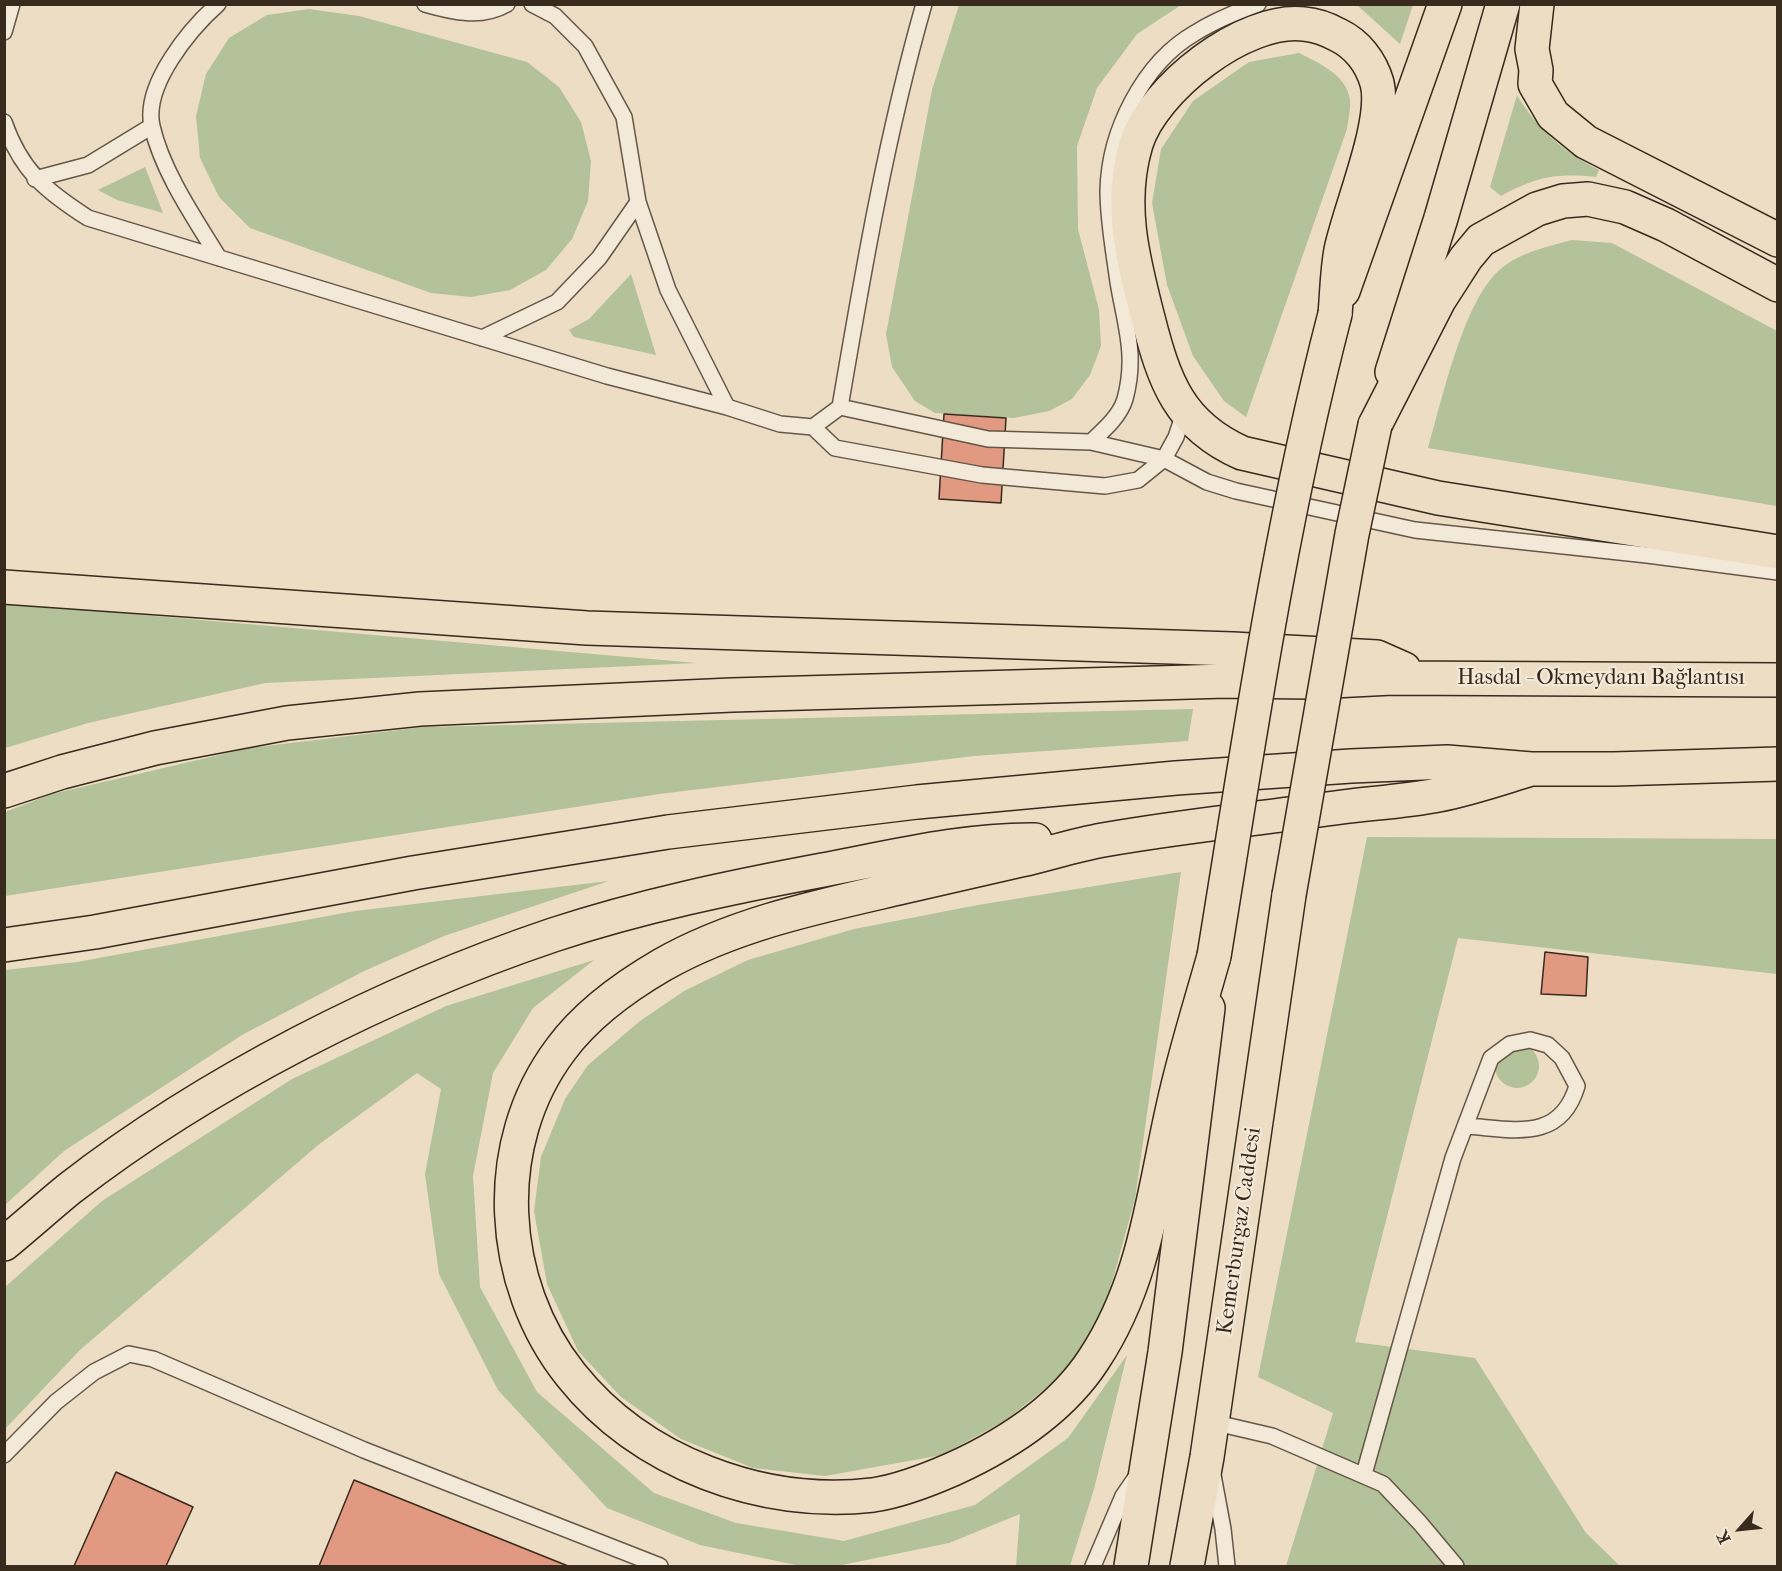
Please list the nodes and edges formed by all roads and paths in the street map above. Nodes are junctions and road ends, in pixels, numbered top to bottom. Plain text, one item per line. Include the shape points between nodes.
1 (12, 4) edge
2 (218, 4) edge
3 (425, 4) edge
4 (507, 4) edge
5 (532, 4) edge
6 (924, 4) edge
7 (1258, 4) edge
8 (1445, 4) edge
9 (1503, 4) edge
10 (1537, 4) edge
11 (4, 32) edge
12 (4, 122) edge
13 (152, 126) junction
14 (34, 179) junction
15 (638, 202) junction
16 (1778, 240) edge
17 (219, 258) junction
18 (1778, 285) edge
19 (1335, 314) junction
20 (482, 338) junction
21 (727, 406) junction
22 (840, 407) junction
23 (1185, 410) junction
24 (1375, 425) junction
25 (813, 427) junction
26 (1091, 442) junction
27 (1164, 459) junction
28 (1778, 552) edge
29 (1778, 572) edge
30 (4, 586) edge
31 (1425, 678) junction
32 (1778, 680) edge
33 (1778, 764) edge
34 (1532, 770) junction
35 (4, 791) edge
36 (1098, 840) junction
37 (4, 945) edge
38 (1214, 956) junction
39 (1466, 1126) junction
40 (4, 1244) edge
41 (1212, 1422) junction
42 (4, 1455) edge
43 (1207, 1457) junction
44 (1149, 1459) junction
45 (1364, 1474) junction
46 (660, 1566) edge
47 (1093, 1566) edge
48 (1131, 1566) edge
49 (1187, 1566) edge
50 (1227, 1566) edge
51 (1456, 1566) edge

1 - 11 lane
2 - 13 lane via 181,42 162,76 151,107
3 - 4 lane via 471,14 497,10
5 - 15 lane via 555,16 585,46 605,81 624,117
6 - 22 lane via 881,175
7 - 26 lane via 1194,33 1170,52 1131,104 1116,142 1108,190 1111,236 1132,351 1125,401
8 - 19 main road
9 - 24 main road
10 - 16 main road via 1532,49 1535,84 1553,115 1586,142
12 - 14 lane via 12,146
13 - 14 lane via 88,165
13 - 17 lane via 180,192
14 - 17 lane via 88,218
15 - 20 lane via 598,258 557,302
15 - 21 lane via 668,290
17 - 20 lane
18 - 24 main road via 1625,207 1588,199 1536,209 1481,240 1466,258 1439,300
19 - 23 main road via 1341,252 1372,143 1377,83 1356,46 1324,28 1302,23 1251,34 1185,74 1155,105 1136,143 1126,213 1132,259 1159,360
19 - 38 main road, bridge via 1281,547
20 - 21 lane via 607,376
21 - 25 lane via 780,424
22 - 25 lane
22 - 26 lane via 988,439
23 - 27 lane
23 - 28 main road via 1215,441 1242,453 1438,498
24 - 41 main road, Kemerburgaz Caddesi, bridge via 1352,534 1289,896
25 - 27 lane via 835,448 982,475 1105,486 1138,480
26 - 27 lane
27 - 29 lane via 1207,482 1236,491 1415,530
30 - 31 main road via 587,628 1377,657
31 - 32 main road, Hasdal - Okmeydanı Bağlantısı
31 - 35 main road, Hasdal - Okmeydanı Bağlantısı via 732,695 420,709 287,723 155,748
33 - 34 main road
34 - 36 main road via 1438,795
34 - 37 main road via 1447,762 1351,766 893,805 645,836
36 - 38 main road via 800,911 742,929 659,966 588,1019 560,1050 538,1088 517,1139 510,1184 513,1234 523,1282 542,1330 570,1374 606,1412 706,1474 769,1491 830,1497 878,1494 931,1479 991,1452 1035,1423 1091,1365 1130,1292 1144,1249 1173,1103
36 - 40 main road via 1024,840 963,846 759,882 663,903 477,963 291,1048 215,1091 70,1189
38 - 44 main road via 1202,1073
39 - 39 lane via 1491,1058 1510,1044 1530,1040 1548,1045 1562,1058 1577,1086 1571,1106 1547,1126 1518,1130
39 - 45 lane via 1453,1158
41 - 43 main road, Kemerburgaz Caddesi
41 - 45 lane via 1272,1436
42 - 46 lane via 56,1402 94,1372 129,1354 153,1359 364,1450
43 - 49 main road, Kemerburgaz Caddesi
43 - 50 lane via 1216,1484
44 - 47 lane via 1123,1496
44 - 48 main road
45 - 51 lane via 1383,1484

